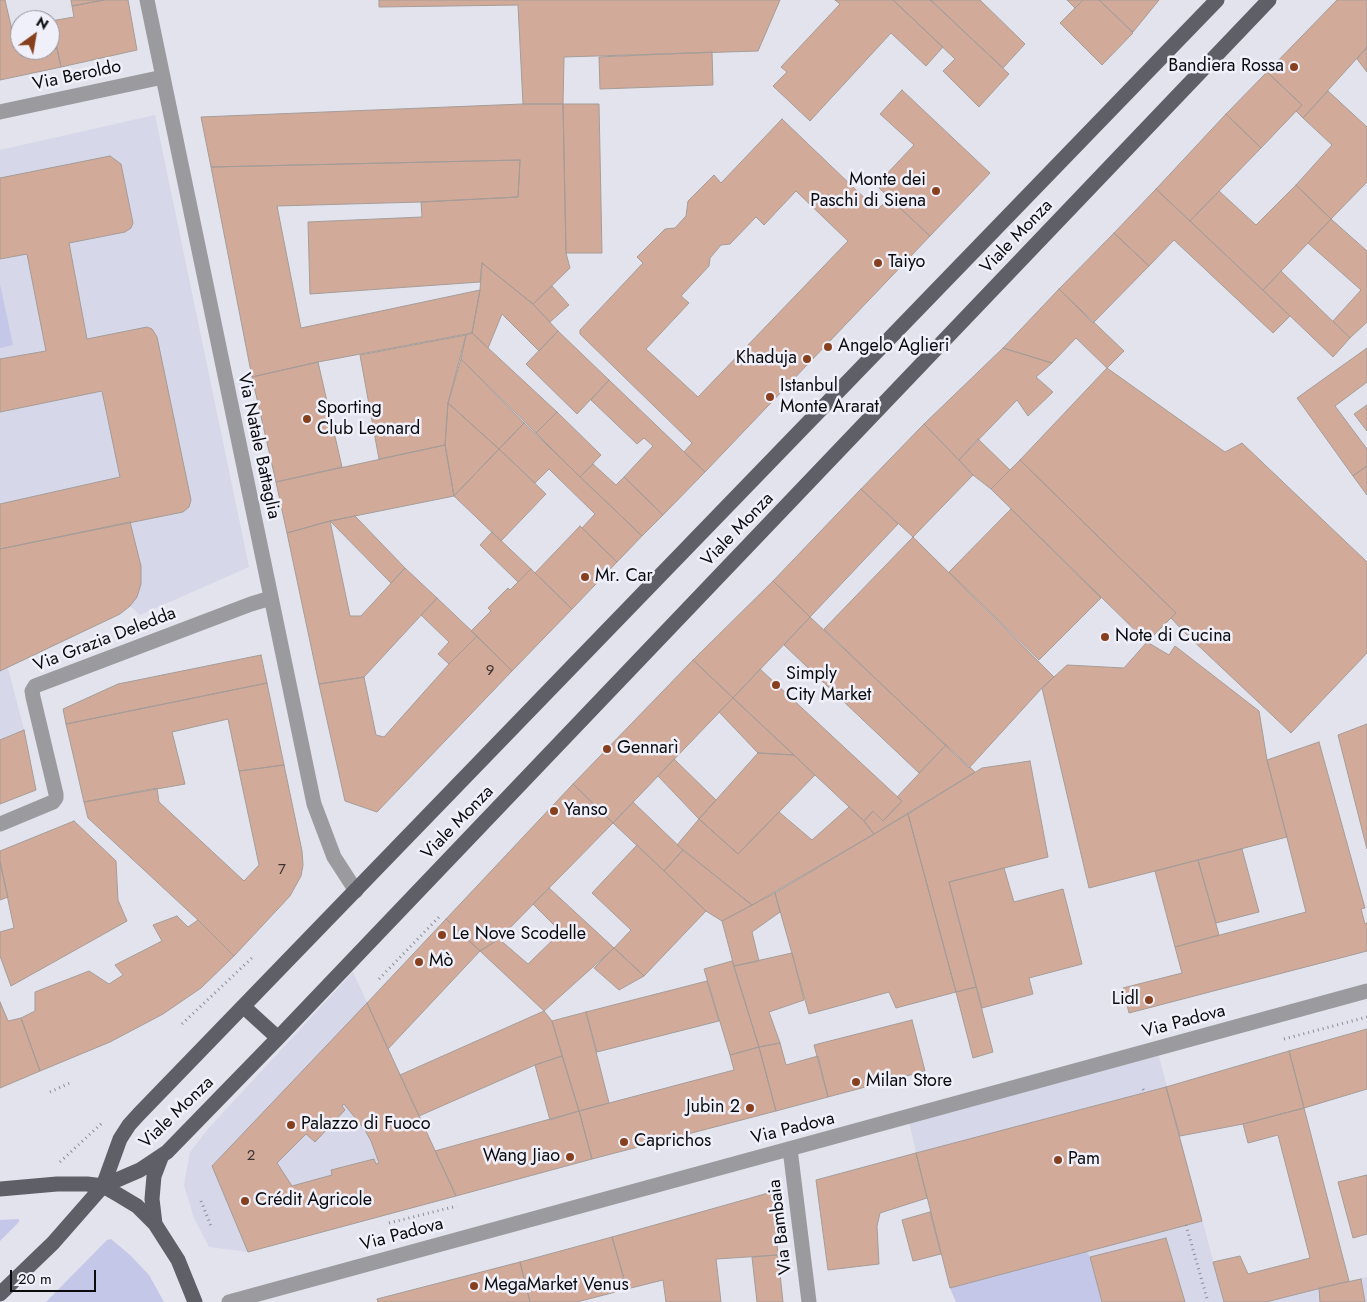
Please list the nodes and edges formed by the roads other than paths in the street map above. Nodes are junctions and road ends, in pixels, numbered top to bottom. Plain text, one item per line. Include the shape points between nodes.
1 (147, 0) edge
2 (1218, 0) edge
3 (1269, 0) edge
4 (163, 76) junction
5 (0, 112) edge
6 (270, 598) junction
7 (0, 824) edge
8 (356, 891) junction
9 (1367, 991) edge
10 (244, 1007) junction
11 (278, 1038) junction
12 (790, 1149) junction
13 (162, 1155) junction
14 (103, 1186) junction
15 (0, 1188) edge
16 (155, 1224) junction
17 (0, 1294) edge
18 (195, 1302) edge
19 (229, 1302) edge
20 (809, 1302) edge

1 - 4 street, Via Natale Battaglia
2 - 8 main road, Viale Monza
3 - 11 main road, Viale Monza
4 - 5 street, Via Beroldo
4 - 6 street, Via Natale Battaglia
6 - 7 street, Via Grazia Deledda via 35,686 33,697 56,798
6 - 8 street, Via Natale Battaglia via 314,804 334,857
8 - 10 main road, Viale Monza
9 - 12 street, Via Padova
10 - 11 main road
10 - 14 main road, Viale Monza via 129,1125 116,1147
11 - 13 main road, Viale Monza
12 - 19 street, Via Padova
12 - 20 street, Via Bambaia
13 - 14 main road, Viale Monza via 140,1170
13 - 16 main road via 154,1176
14 - 15 main road via 77,1184
14 - 16 main road via 137,1206
14 - 17 main road via 53,1243
16 - 18 main road via 178,1260

